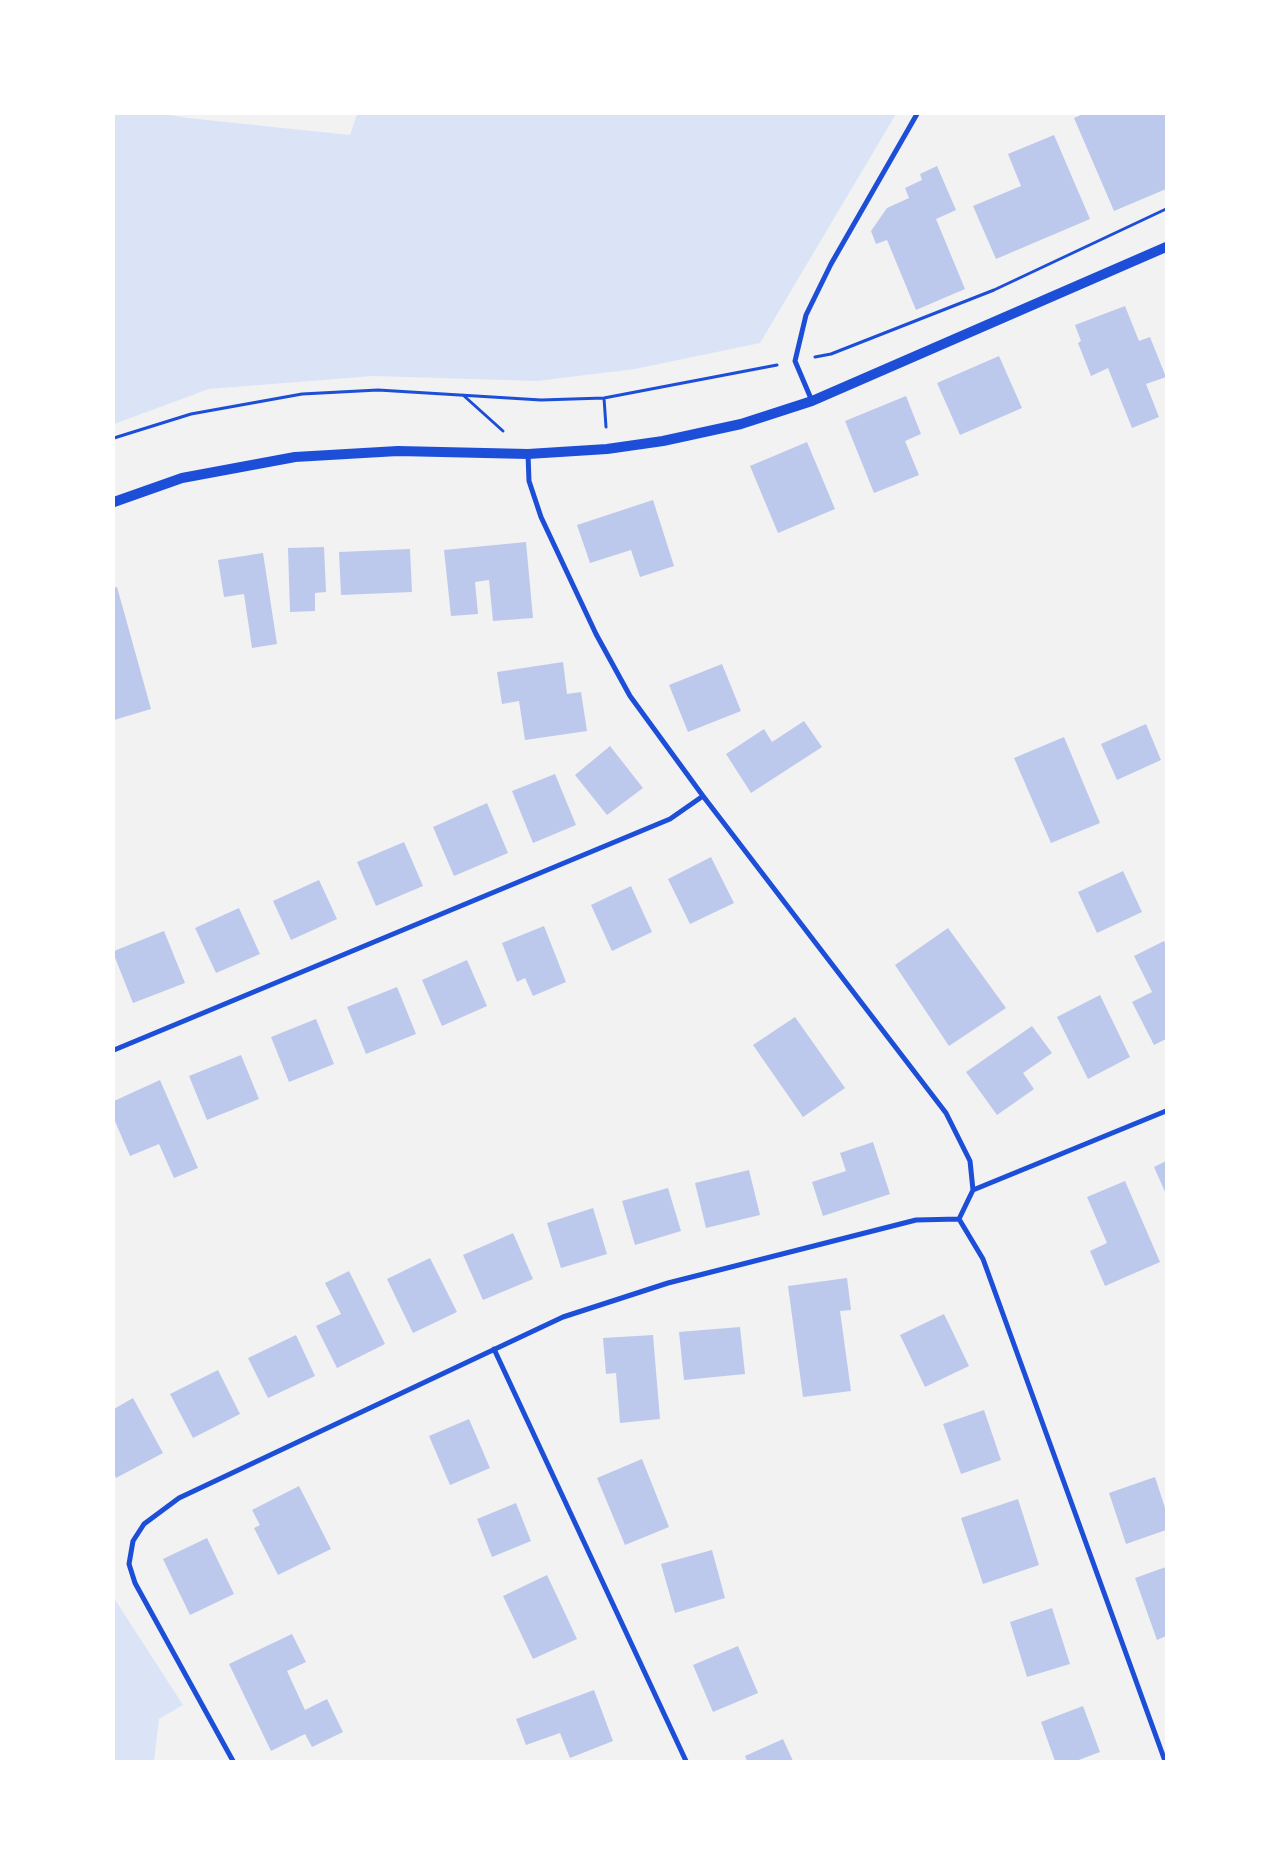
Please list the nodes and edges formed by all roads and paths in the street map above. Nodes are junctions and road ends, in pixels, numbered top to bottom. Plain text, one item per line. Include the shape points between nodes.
1 (917, 114) edge
2 (1166, 209) edge
3 (1166, 247) edge
4 (795, 361) junction
5 (463, 395) junction
6 (604, 398) junction
7 (812, 401) junction
8 (114, 438) edge
9 (607, 449) junction
10 (528, 454) junction
11 (114, 502) edge
12 (704, 796) junction
13 (114, 1050) edge
14 (1166, 1111) edge
15 (973, 1190) junction
16 (959, 1219) junction
17 (494, 1349) junction
18 (233, 1761) edge
19 (686, 1761) edge
20 (1165, 1761) edge

1 - 4 street via 831,264 806,315
2 - 4 path via 994,290 831,354
3 - 7 main road
4 - 6 path
4 - 7 street
5 - 6 path via 540,400
5 - 8 path via 378,390 302,394 191,414
5 - 10 path
6 - 9 path
7 - 9 main road via 741,424
9 - 10 main road
10 - 11 main road via 398,451 295,458 182,478
10 - 12 street via 529,481 541,517 596,634 630,696
12 - 13 street via 670,819
12 - 15 street via 946,1113 970,1161
14 - 15 street
15 - 16 street
16 - 17 street via 916,1220 668,1283 562,1317
16 - 20 street via 983,1259
17 - 18 street via 179,1498 144,1524 132,1541 129,1564 135,1583
17 - 19 street

